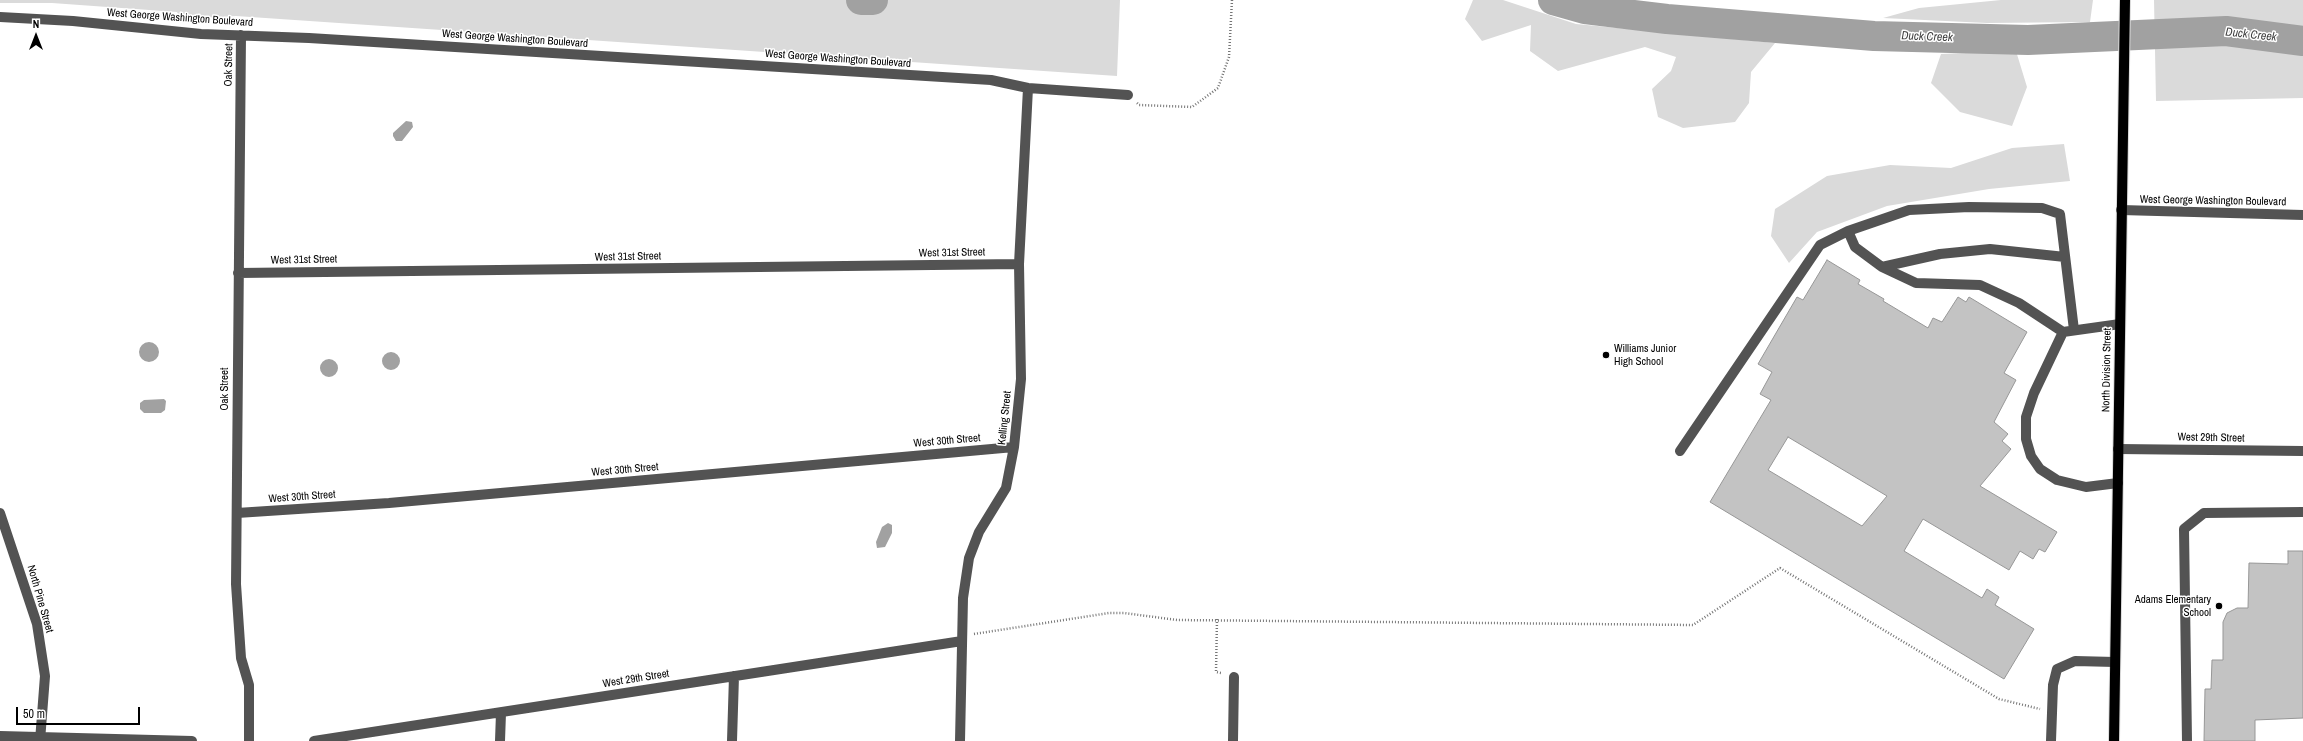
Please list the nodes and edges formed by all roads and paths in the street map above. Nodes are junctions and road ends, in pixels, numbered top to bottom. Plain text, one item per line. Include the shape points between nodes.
1 (1232, 0) edge
2 (2125, 0) edge
3 (0, 18) edge
4 (241, 35) junction
5 (1028, 88) junction
6 (1128, 95) joint
7 (2121, 210) junction
8 (2303, 215) edge
9 (1848, 232) junction
10 (2065, 257) junction
11 (1019, 264) junction
12 (1882, 267) junction
13 (238, 273) junction
14 (2120, 324) junction
15 (2074, 330) junction
16 (2063, 332) junction
17 (1014, 447) junction
18 (2118, 449) junction
19 (1680, 450) dead end
20 (2303, 451) edge
21 (2118, 483) junction
22 (2303, 512) edge
23 (0, 513) edge
24 (237, 513) junction
25 (1217, 619) junction
26 (962, 641) junction
27 (2116, 662) junction
28 (734, 676) junction
29 (1234, 677) joint
30 (2052, 712) junction
31 (501, 713) junction
32 (0, 736) edge
33 (40, 739) edge
34 (192, 741) edge
35 (249, 741) edge
36 (314, 741) edge
37 (500, 741) edge
38 (732, 741) edge
39 (960, 741) edge
40 (1233, 741) edge
41 (2051, 741) edge
42 (2114, 741) edge
43 (2187, 741) edge

1 - 6 path via 1229,57 1218,88 1192,107 1140,105
2 - 7 main road, North Division Street
3 - 4 street, West George Washington Boulevard via 73,21 201,34
4 - 5 street, West George Washington Boulevard via 991,80
4 - 13 street, Oak Street
5 - 6 street, West George Washington Boulevard
5 - 11 street, Kelling Street
7 - 8 street, West George Washington Boulevard
7 - 14 main road, North Division Street
9 - 10 street via 1909,210 1969,207 2042,208 2060,214
9 - 12 street via 1855,247
9 - 19 street via 1820,245
10 - 12 street via 1990,249 1940,254
10 - 15 street
11 - 13 street, West 31st Street
11 - 17 street, Kelling Street via 1021,379
12 - 16 street via 1916,283 1980,285 2019,303
13 - 24 street, Oak Street
14 - 15 street
14 - 18 main road, North Division Street
15 - 16 street
16 - 21 street via 2034,393 2026,418 2026,439 2031,456 2040,469 2057,480 2086,487
17 - 24 street, West 30th Street via 389,503
17 - 26 street, Kelling Street via 1006,488 979,532 969,558 963,598
18 - 20 street, West 29th Street
18 - 21 main road, North Division Street
21 - 27 main road, North Division Street
22 - 43 street via 2204,513 2184,529
23 - 33 street, North Pine Street via 37,624 45,676
24 - 35 street, Oak Street via 236,584 241,658 250,685
25 - 26 path via 1177,620 1109,613 975,633
25 - 29 path via 1216,672
25 - 30 path via 1693,625 1780,568 1999,699
26 - 28 street, West 29th Street
26 - 39 street, Kelling Street
27 - 30 street via 2074,661 2057,669 2053,685
27 - 42 main road, North Division Street
28 - 31 street, West 29th Street
28 - 38 street
29 - 40 street
30 - 41 street
31 - 36 street, West 29th Street
31 - 37 street
32 - 33 street
33 - 34 street

